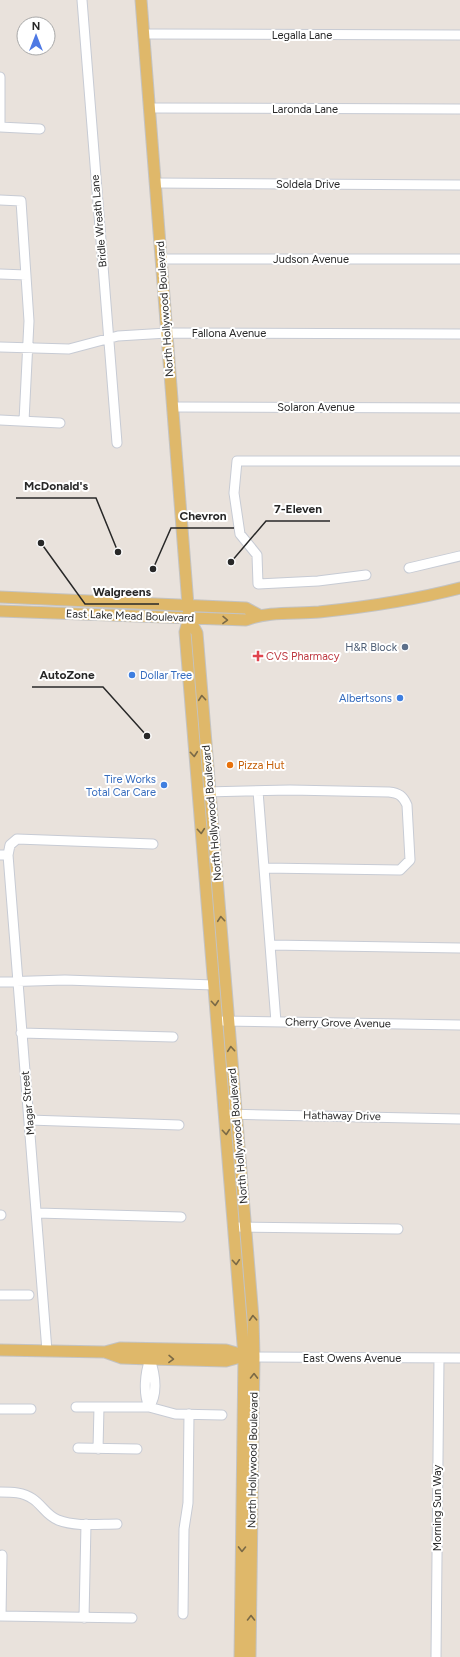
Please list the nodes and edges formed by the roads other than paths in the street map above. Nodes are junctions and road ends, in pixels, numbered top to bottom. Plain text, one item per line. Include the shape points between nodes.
1 (82, 0) edge
2 (141, 0) edge
3 (144, 34) junction
4 (460, 35) edge
5 (0, 77) edge
6 (149, 108) junction
7 (460, 109) edge
8 (0, 126) edge
9 (40, 129) dead end
10 (155, 183) junction
11 (460, 184) edge
12 (0, 200) edge
13 (161, 259) junction
14 (460, 259) edge
15 (0, 274) edge
16 (26, 275) junction
17 (167, 333) junction
18 (460, 334) edge
19 (108, 337) junction
20 (0, 347) edge
21 (29, 348) junction
22 (173, 406) junction
23 (460, 408) edge
24 (0, 420) edge
25 (24, 421) junction
26 (60, 423) dead end
27 (117, 442) dead end
28 (460, 462) edge
29 (460, 556) edge
30 (409, 568) dead end
31 (366, 575) dead end
32 (460, 588) edge
33 (0, 597) edge
34 (68, 600) junction
35 (188, 606) junction
36 (0, 611) edge
37 (13, 611) junction
38 (259, 615) junction
39 (189, 618) junction
40 (204, 714) junction
41 (191, 715) junction
42 (258, 791) junction
43 (198, 792) junction
44 (210, 792) junction
45 (153, 844) dead end
46 (4, 855) edge
47 (264, 868) junction
48 (270, 945) junction
49 (460, 948) edge
50 (0, 982) edge
51 (18, 982) junction
52 (214, 985) junction
53 (217, 1020) junction
54 (229, 1021) junction
55 (276, 1022) junction
56 (460, 1025) edge
57 (21, 1033) junction
58 (173, 1037) dead end
59 (224, 1114) junction
60 (236, 1114) junction
61 (460, 1119) edge
62 (29, 1120) junction
63 (179, 1125) dead end
64 (37, 1213) junction
65 (182, 1217) dead end
66 (233, 1227) junction
67 (245, 1227) junction
68 (398, 1229) dead end
69 (0, 1295) edge
70 (29, 1295) dead end
71 (0, 1350) edge
72 (47, 1351) junction
73 (105, 1352) junction
74 (249, 1356) junction
75 (460, 1358) edge
76 (150, 1359) junction
77 (438, 1359) junction
78 (76, 1406) dead end
79 (98, 1407) junction
80 (149, 1408) junction
81 (0, 1409) edge
82 (31, 1409) dead end
83 (189, 1414) junction
84 (222, 1415) dead end
85 (78, 1448) dead end
86 (98, 1449) junction
87 (137, 1450) dead end
88 (0, 1492) edge
89 (86, 1524) junction
90 (117, 1524) dead end
91 (2, 1555) dead end
92 (183, 1614) dead end
93 (0, 1616) edge
94 (84, 1618) junction
95 (132, 1618) dead end
96 (240, 1657) edge
97 (250, 1657) edge
98 (436, 1657) edge

1 - 19 street, Bridle Wreath Lane
2 - 3 main road, North Hollywood Boulevard
3 - 4 street, Legalla Lane
3 - 6 main road, North Hollywood Boulevard
5 - 8 street
6 - 7 street, Laronda Lane
6 - 10 main road, North Hollywood Boulevard
8 - 9 street
10 - 11 street, Soldela Drive
10 - 13 main road, North Hollywood Boulevard
12 - 16 street via 21,201
13 - 14 street, Judson Avenue
13 - 17 main road, North Hollywood Boulevard
15 - 16 street
16 - 21 street
17 - 18 street, Fallona Avenue
17 - 19 street, Fallona Avenue
17 - 22 main road, North Hollywood Boulevard
19 - 21 street, Fallona Avenue via 69,349
19 - 27 street, Bridle Wreath Lane
20 - 21 street, Fallona Avenue
21 - 25 street
22 - 23 street, Solaron Avenue
22 - 35 main road, North Hollywood Boulevard
24 - 25 street
25 - 26 street
28 - 31 street via 237,461 234,493 240,534 257,555 258,584
29 - 30 street
32 - 38 main road, East Lake Mead Boulevard via 432,596 361,607
33 - 34 main road, East Lake Mead Boulevard
34 - 35 main road, East Lake Mead Boulevard
34 - 37 main road via 56,607 20,607
35 - 38 main road, East Lake Mead Boulevard via 246,608
35 - 39 main road, North Hollywood Boulevard
36 - 37 main road, East Lake Mead Boulevard
37 - 39 main road, East Lake Mead Boulevard
39 -> 38 main road, East Lake Mead Boulevard via 246,620
40 -> 39 main road, North Hollywood Boulevard via 197,632
39 - 41 main road, North Hollywood Boulevard via 184,632
40 - 41 main road
40 - 44 main road, North Hollywood Boulevard
41 -> 43 main road, North Hollywood Boulevard
42 - 44 street
42 - 47 street
42 - 47 street via 389,792 398,793 407,804 410,860 406,867 400,870
43 - 44 street
43 -> 52 main road, North Hollywood Boulevard
54 -> 44 main road, North Hollywood Boulevard
45 - 46 street via 17,839
46 - 51 street, Magar Street
47 - 48 street
48 - 49 street
48 - 55 street
50 - 51 street
51 - 52 street via 64,980
51 - 57 street, Magar Street
52 -> 53 main road, North Hollywood Boulevard
53 - 54 street, Cherry Grove Avenue
53 - 59 main road, North Hollywood Boulevard
54 - 55 street, Cherry Grove Avenue
60 -> 54 main road, North Hollywood Boulevard
55 - 56 street, Cherry Grove Avenue
57 - 58 street
57 - 62 street, Magar Street
59 - 60 street, Hathaway Drive
59 -> 66 main road, North Hollywood Boulevard
60 - 61 street, Hathaway Drive
60 - 67 main road, North Hollywood Boulevard
62 - 63 street
62 - 64 street, Magar Street
64 - 65 street
64 - 72 street, Magar Street
66 - 67 street
66 -> 74 main road, North Hollywood Boulevard
67 - 68 street
74 -> 67 main road, North Hollywood Boulevard
69 - 70 street
71 - 72 main road, East Owens Avenue
72 - 73 main road, East Owens Avenue
73 - 74 main road, East Owens Avenue via 120,1348 226,1350
73 - 76 main road, East Owens Avenue via 122,1358
76 -> 74 main road, East Owens Avenue via 226,1361
74 - 77 street, East Owens Avenue
74 -> 96 main road, North Hollywood Boulevard
97 -> 74 main road, North Hollywood Boulevard
75 - 77 street, East Owens Avenue
76 - 80 street via 146,1370 146,1400
77 - 98 street, Morning Sun Way
78 - 79 street
79 - 80 street
79 - 86 street
80 - 83 street via 175,1414
81 - 82 street
83 - 84 street
83 - 92 street
85 - 86 street
86 - 87 street
88 - 89 street via 24,1494 58,1520
89 - 90 street
89 - 94 street
91 - 93 street
93 - 94 street
94 - 95 street

